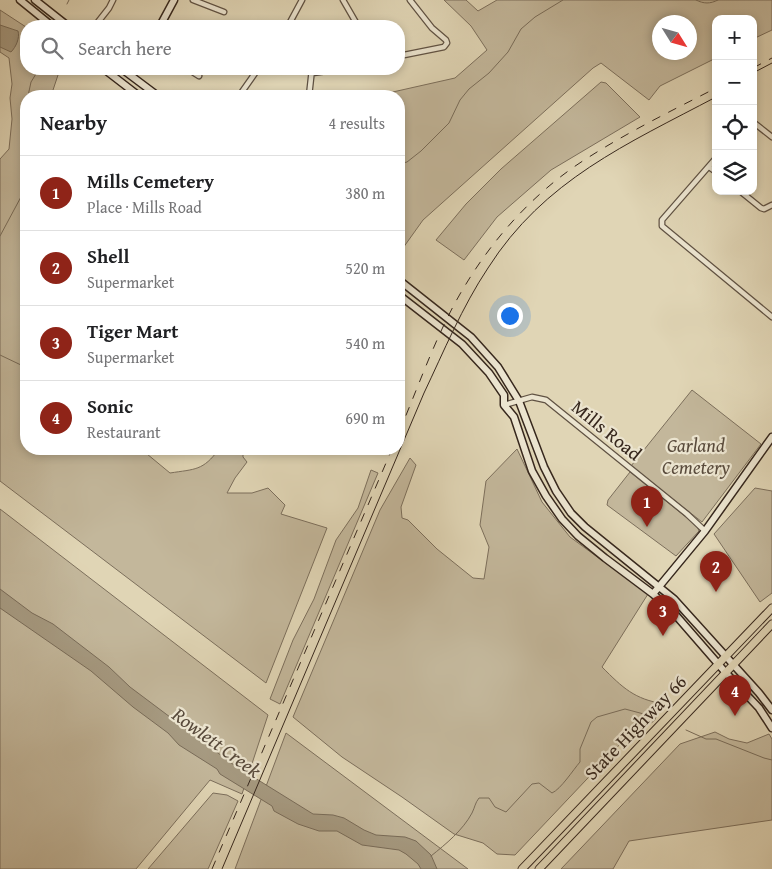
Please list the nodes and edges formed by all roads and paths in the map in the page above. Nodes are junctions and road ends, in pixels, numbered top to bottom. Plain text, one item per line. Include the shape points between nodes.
1 (20, 0) edge
2 (35, 0) edge
3 (113, 0) edge
4 (174, 0) edge
5 (194, 0) edge
6 (302, 0) edge
7 (343, 0) edge
8 (410, 0) edge
9 (224, 12) dead end
10 (45, 20) edge
11 (60, 20) edge
12 (100, 20) edge
13 (163, 20) edge
14 (293, 20) edge
15 (355, 20) edge
16 (405, 55) edge
17 (112, 75) edge
18 (127, 75) edge
19 (134, 75) edge
20 (254, 75) edge
21 (312, 75) edge
22 (122, 83) junction
23 (131, 90) edge
24 (151, 90) edge
25 (242, 90) edge
26 (310, 90) edge
27 (757, 125) edge
28 (772, 137) edge
29 (712, 162) edge
30 (708, 167) junction
31 (712, 170) edge
32 (745, 195) edge
33 (772, 205) edge
34 (406, 286) edge
35 (405, 300) edge
36 (772, 317) edge
37 (489, 355) junction
38 (482, 365) junction
39 (519, 401) junction
40 (504, 405) junction
41 (772, 437) edge
42 (705, 531) junction
43 (659, 586) junction
44 (653, 594) junction
45 (772, 608) edge
46 (772, 624) edge
47 (726, 656) junction
48 (718, 664) junction
49 (734, 665) junction
50 (726, 673) junction
51 (772, 710) edge
52 (772, 728) edge
53 (523, 867) edge
54 (538, 869) edge

1 - 10 main road
2 - 11 main road
3 - 12 street
4 - 13 main road
5 - 9 street
6 - 14 street
7 - 15 street
8 - 16 street via 447,43 444,47
17 - 22 main road
18 - 22 main road
19 - 24 main road
20 - 25 street
21 - 26 street
22 - 23 main road
27 - 28 street
29 - 30 street
30 - 31 street
30 - 36 street via 662,220 662,226
32 - 33 street via 764,209
34 - 37 main road
35 - 38 main road via 457,340
37 - 38 main road
37 - 39 main road
38 - 40 main road via 504,395
39 - 40 street, Mills Road
39 - 42 street, Mills Road via 532,397 546,400
39 - 43 main road via 544,467 571,513
40 - 44 main road via 514,417 532,471 562,519 578,536
41 - 42 main road
42 - 43 main road
43 - 44 main road
43 - 47 main road
44 - 48 main road
45 - 47 main road, State Highway 66
46 - 49 main road, State Highway 66
47 - 48 main road, State Highway 66
47 - 49 main road
48 - 50 main road
48 - 53 main road, State Highway 66
49 - 50 main road, State Highway 66
49 - 51 main road
50 - 52 main road via 759,708
50 - 54 main road, State Highway 66

